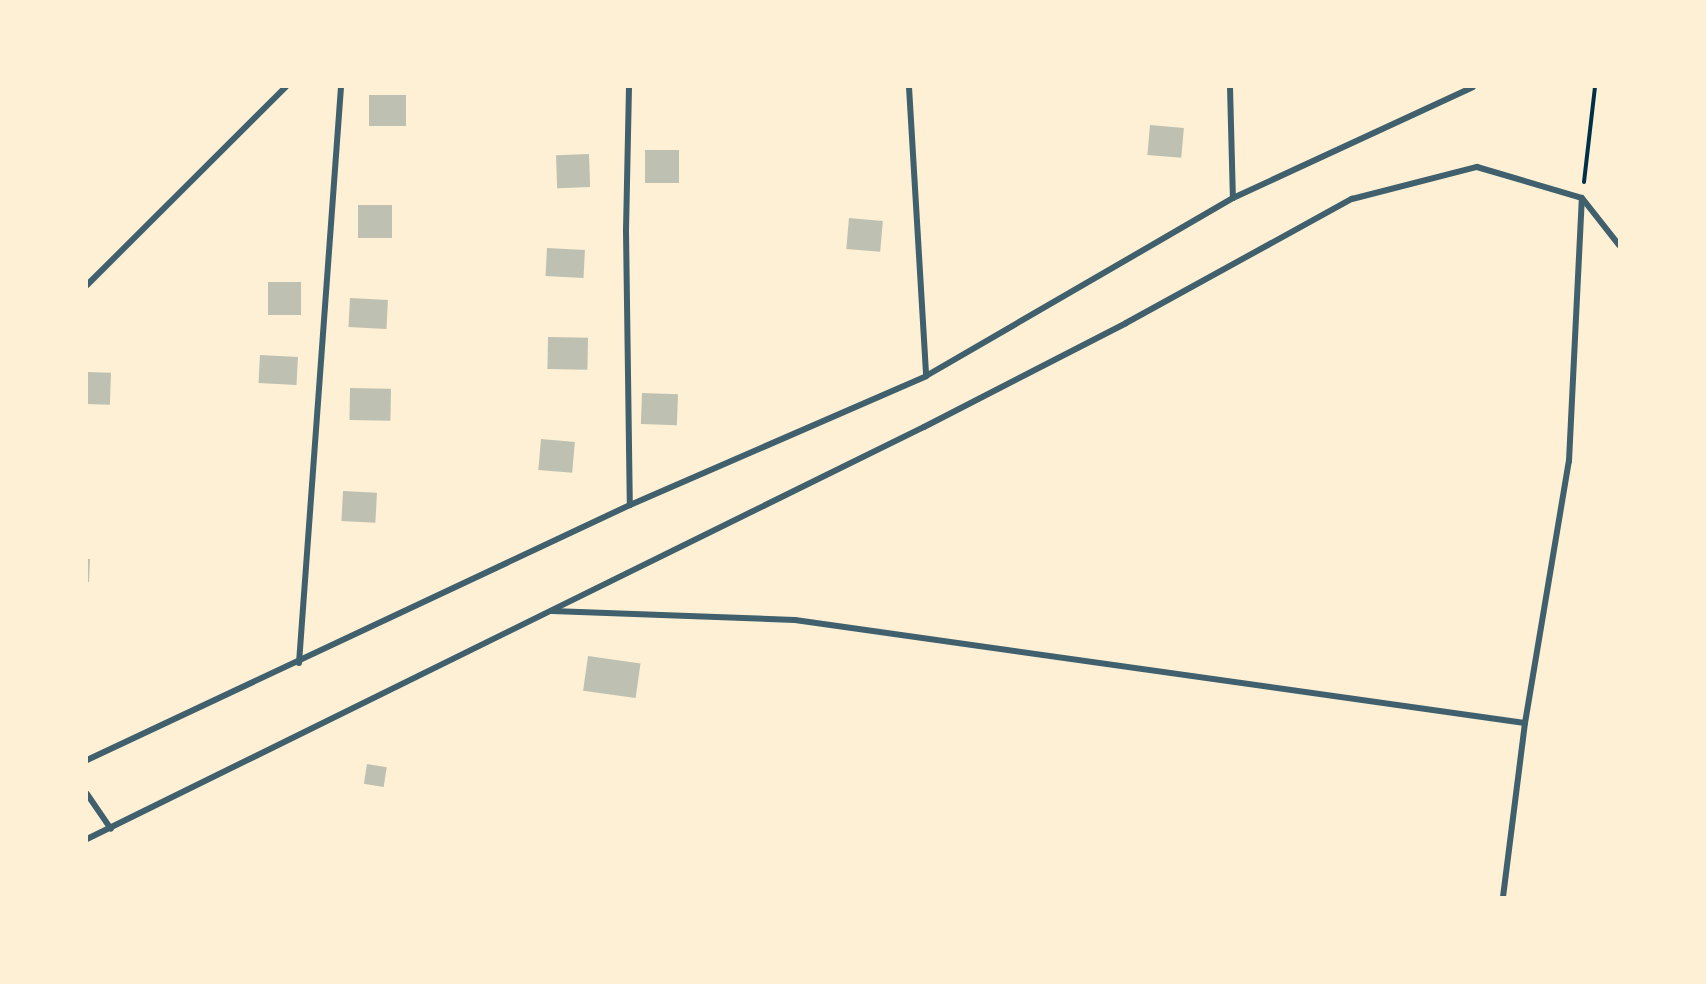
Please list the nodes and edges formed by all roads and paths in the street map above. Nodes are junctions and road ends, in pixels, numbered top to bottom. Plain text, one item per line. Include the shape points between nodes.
1 (286, 87) edge
2 (341, 87) edge
3 (629, 87) edge
4 (909, 87) edge
5 (1230, 87) edge
6 (1473, 87) edge
7 (1595, 87) edge
8 (1233, 198) junction
9 (1582, 198) junction
10 (1619, 244) edge
11 (87, 285) edge
12 (926, 376) junction
13 (630, 505) junction
14 (551, 611) junction
15 (299, 663) junction
16 (1525, 723) junction
17 (87, 760) edge
18 (87, 794) edge
19 (111, 829) junction
20 (87, 839) edge
21 (1503, 897) edge

1 - 11 street
2 - 15 street
3 - 13 street via 626,231
4 - 12 street
5 - 8 street
6 - 8 street
7 - 9 path
8 - 12 street
9 - 10 street
9 - 14 street via 1477,167 1352,199 1126,323 924,427
9 - 16 street via 1569,461
12 - 13 street
13 - 15 street
14 - 16 street via 795,620
14 - 19 street
15 - 17 street
16 - 21 street
18 - 19 street
19 - 20 street

